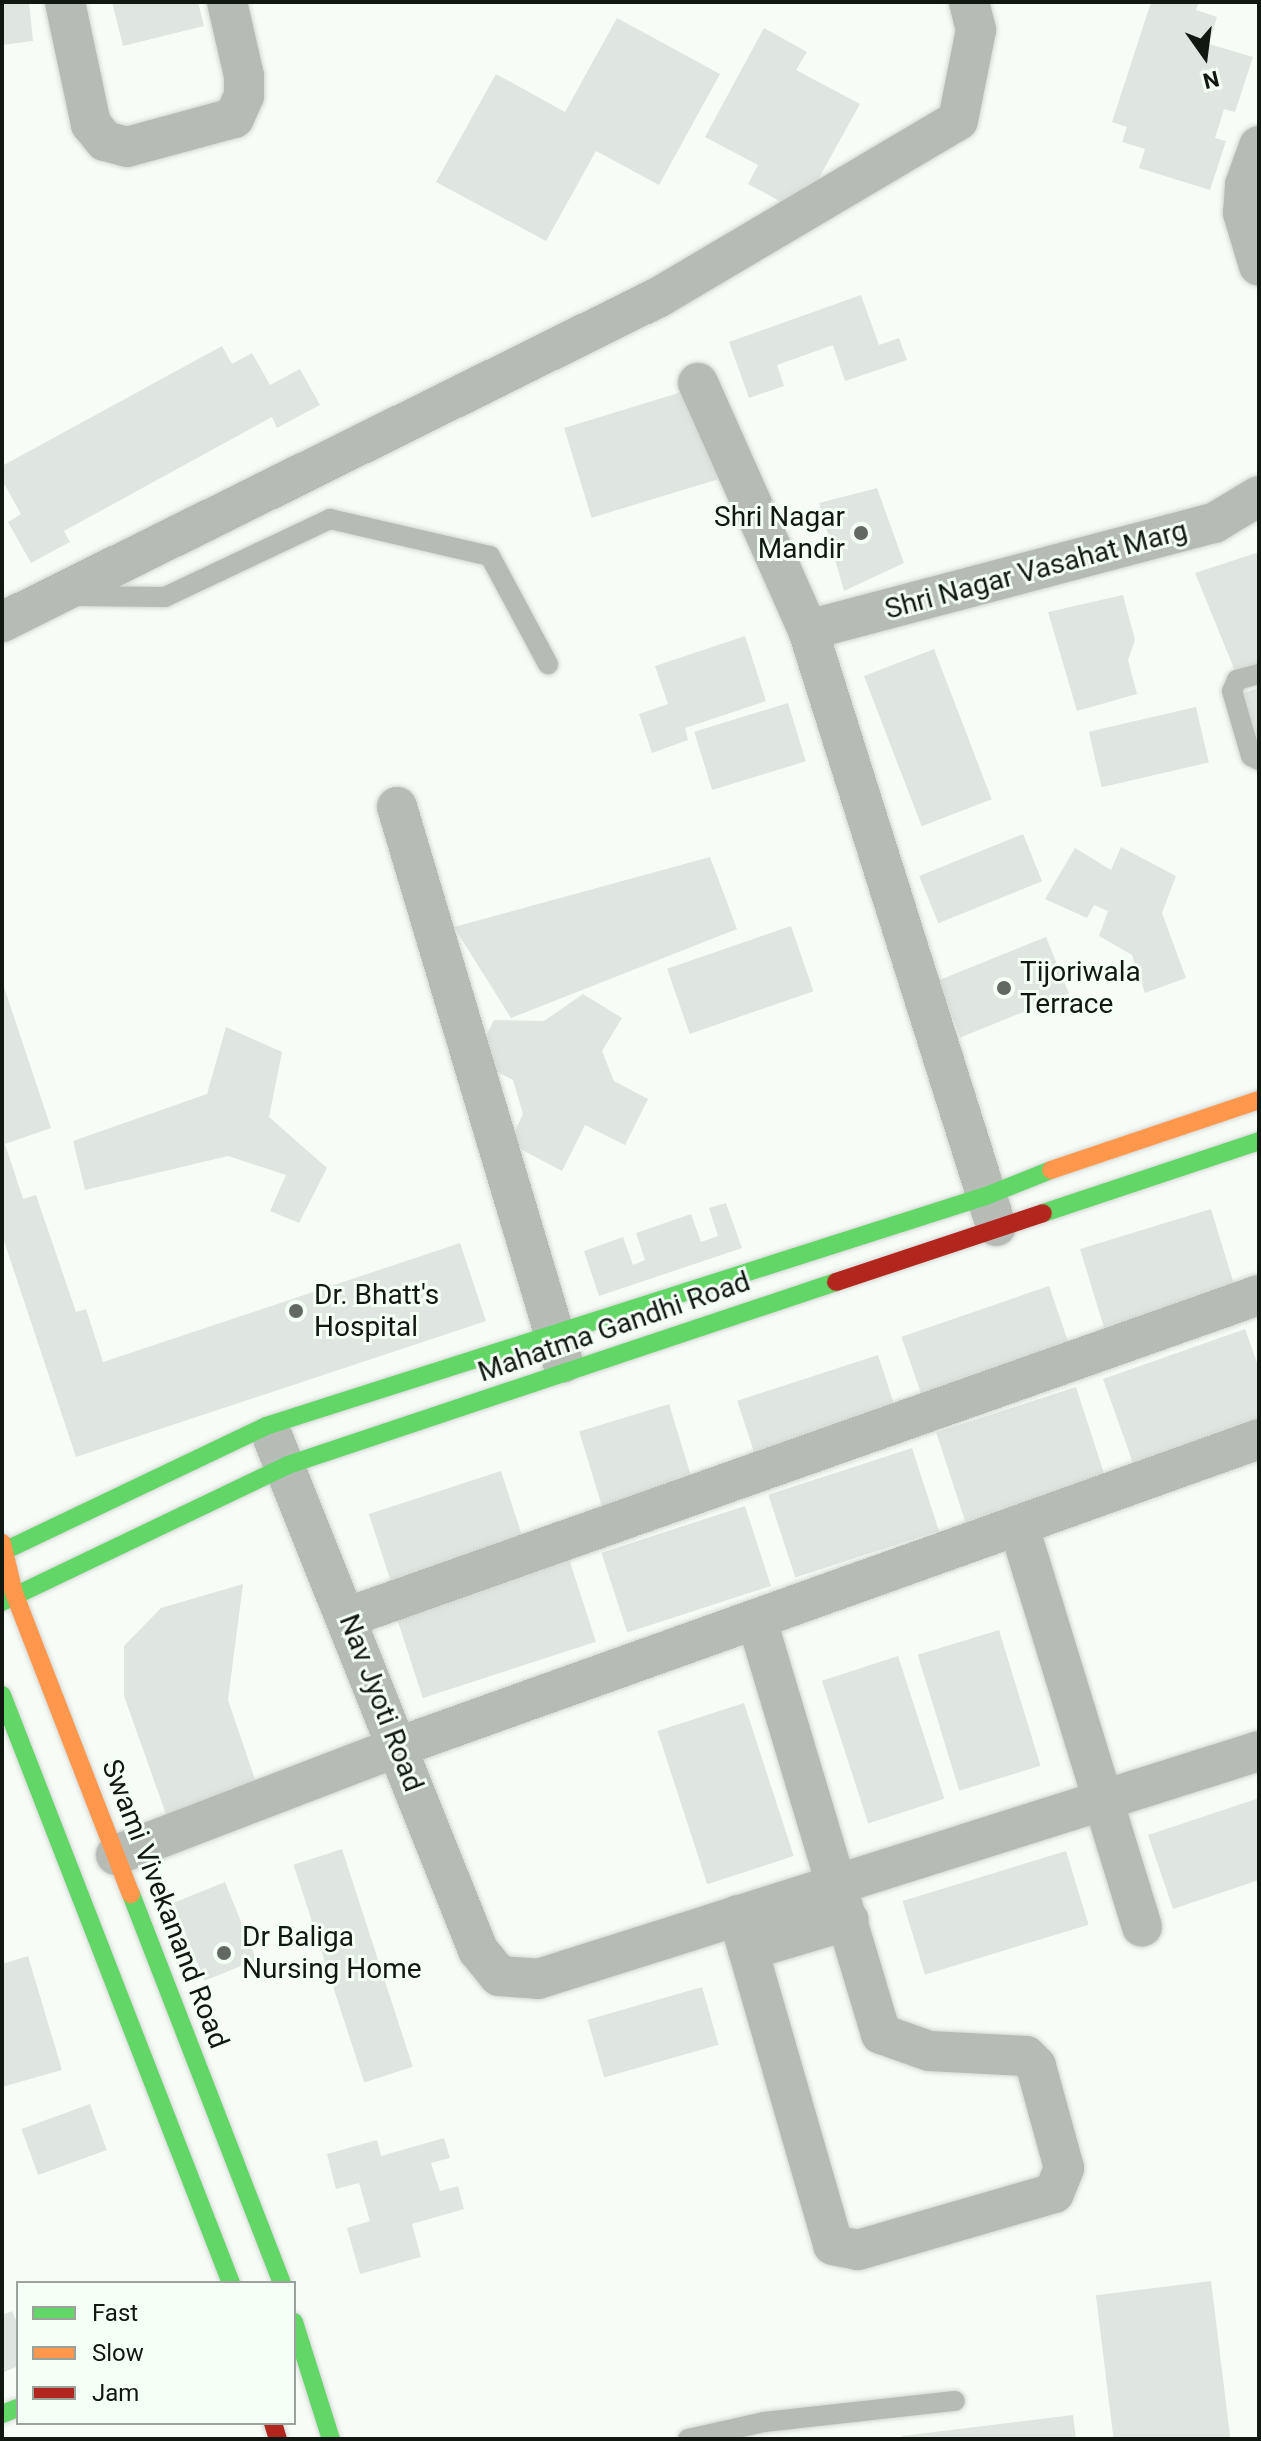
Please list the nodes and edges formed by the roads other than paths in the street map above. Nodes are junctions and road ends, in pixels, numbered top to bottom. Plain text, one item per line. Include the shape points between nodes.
1 (65, 2) edge
2 (227, 2) edge
3 (969, 2) edge
4 (1259, 146) edge
5 (1259, 266) edge
6 (698, 383) dead end
7 (1259, 496) edge
8 (60, 596) junction
9 (2, 622) edge
10 (808, 630) junction
11 (548, 664) dead end
12 (1259, 674) edge
13 (1259, 760) edge
14 (397, 807) dead end
15 (1254, 1102) edge
16 (1259, 1140) edge
17 (992, 1213) junction
18 (1259, 1295) edge
19 (552, 1333) junction
20 (566, 1370) junction
21 (266, 1426) junction
22 (1259, 1439) edge
23 (288, 1465) junction
24 (1019, 1527) junction
25 (3, 1549) edge
26 (8, 1597) edge
27 (348, 1617) junction
28 (757, 1620) junction
29 (2, 1695) edge
30 (398, 1747) junction
31 (1259, 1751) edge
32 (1101, 1799) junction
33 (116, 1855) junction
34 (839, 1883) junction
35 (849, 1920) junction
36 (1142, 1926) dead end
37 (743, 1933) junction
38 (230, 2281) edge
39 (281, 2281) edge
40 (296, 2328) edge
41 (955, 2401) dead end
42 (331, 2439) edge
43 (688, 2439) edge

1 - 2 street via 91,124 105,141 127,147 234,118 244,96 244,76
3 - 8 street via 976,30 958,120 659,297
4 - 5 street via 1245,185 1243,213
6 - 10 street
7 - 10 street, Shri Nagar Vasahat Marg via 1214,523
8 - 9 street
8 - 11 lane via 165,597 330,519 490,556
10 - 17 street
12 - 13 lane via 1237,680 1232,691 1251,756
14 - 19 street
15 - 16 main road
15 - 17 main road, Mahatma Gandhi Road via 1117,1144
16 - 17 main road, Mahatma Gandhi Road
17 - 19 main road, Mahatma Gandhi Road
17 - 20 main road, Mahatma Gandhi Road
18 - 27 street
19 - 20 street
19 - 21 main road, Mahatma Gandhi Road
20 - 23 main road, Mahatma Gandhi Road
21 - 23 street, Nav Jyoti Road
21 - 25 main road, Mahatma Gandhi Road
22 - 24 street
23 - 26 main road, Mahatma Gandhi Road
23 - 27 street, Nav Jyoti Road
24 - 28 street
24 - 32 street
25 - 26 main road, Swami Vivekanand Road
26 - 33 main road, Swami Vivekanand Road
27 - 30 street, Nav Jyoti Road
28 - 30 street
28 - 34 street
29 - 38 main road
30 - 33 street
30 - 37 street, Nav Jyoti Road via 478,1950 499,1976 538,1979
31 - 32 street
32 - 34 street
32 - 36 street
33 - 39 main road, Swami Vivekanand Road
34 - 35 street
34 - 37 street
35 - 37 street
35 - 37 street via 881,2034 929,2051 1026,2056 1036,2066 1064,2168 1054,2193 858,2250 833,2245
40 - 42 main road
41 - 43 lane via 764,2422

